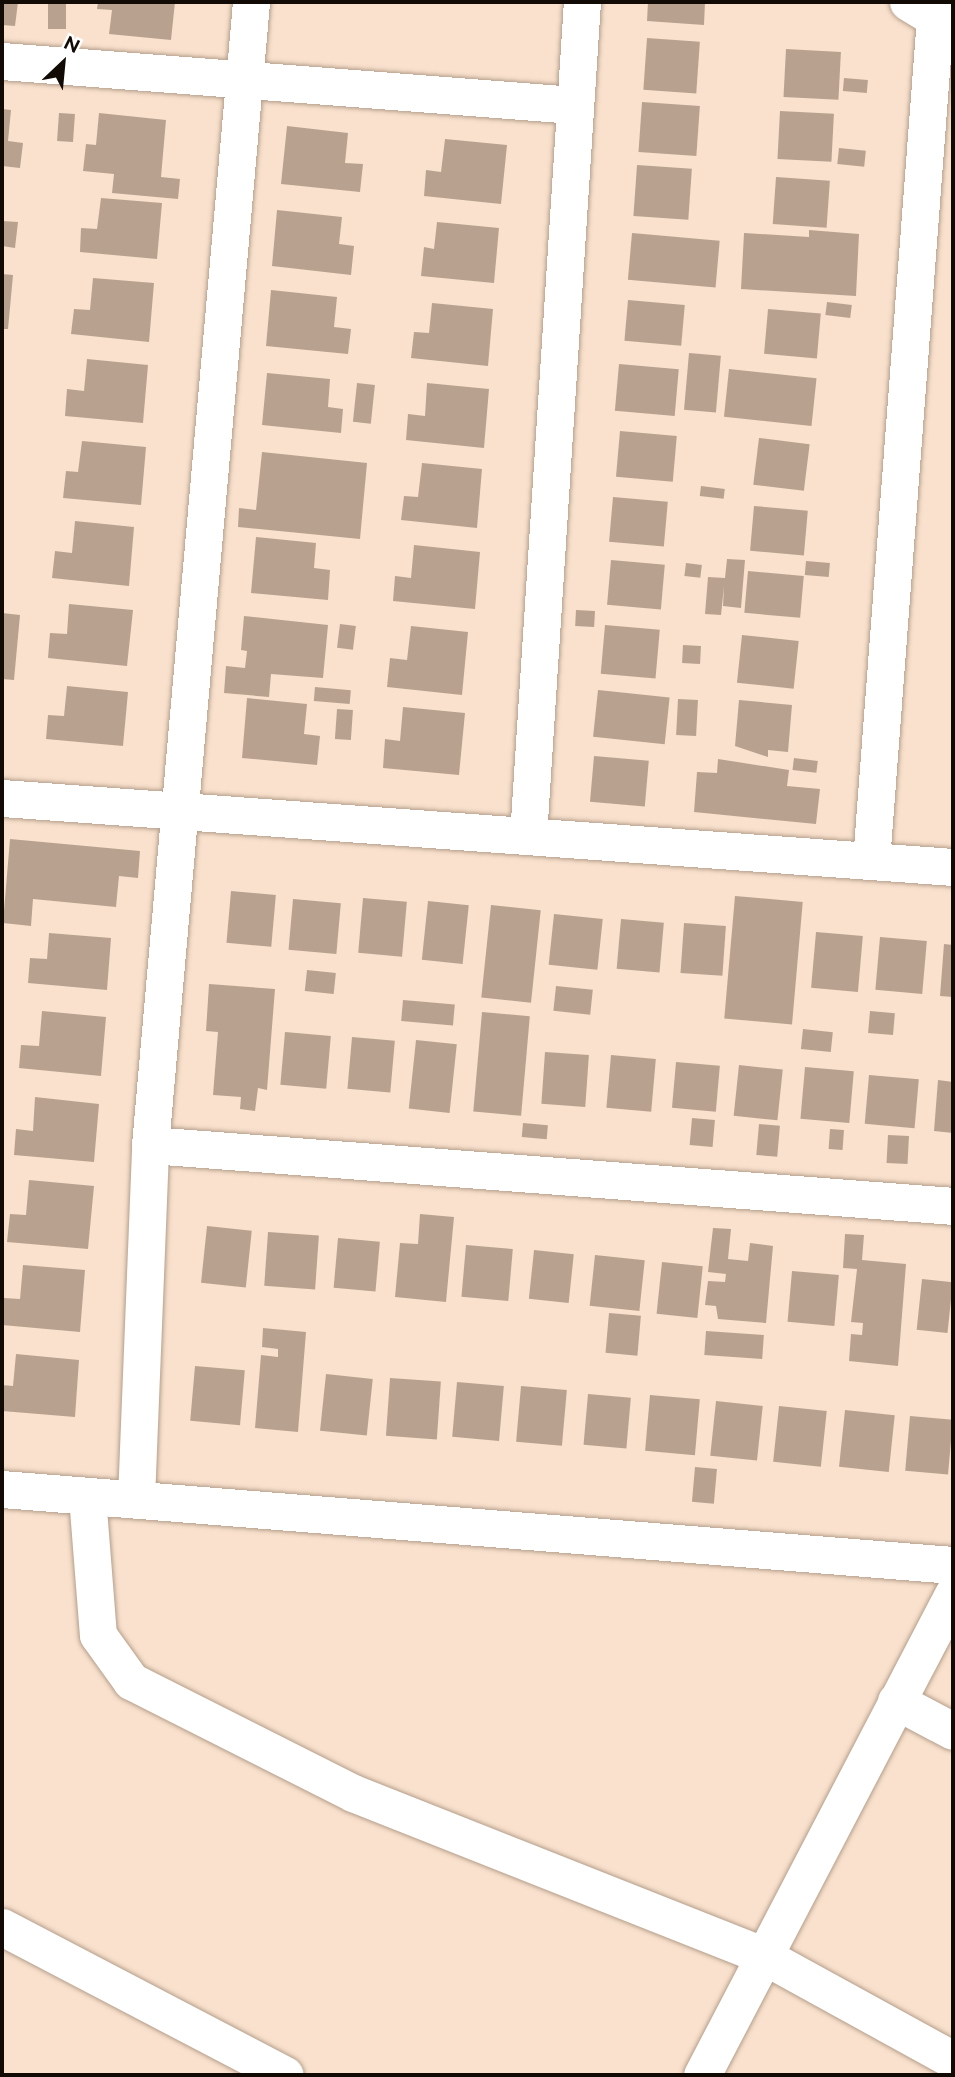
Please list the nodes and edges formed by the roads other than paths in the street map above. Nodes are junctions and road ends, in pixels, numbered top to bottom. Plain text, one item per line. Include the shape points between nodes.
1 (251, 2) edge
2 (582, 2) edge
3 (935, 12) edge
4 (2, 61) edge
5 (243, 80) junction
6 (574, 105) junction
7 (2, 798) edge
8 (179, 811) junction
9 (528, 836) junction
10 (872, 861) junction
11 (953, 867) edge
12 (150, 1145) junction
13 (953, 1206) edge
14 (2, 1489) edge
15 (87, 1496) junction
16 (136, 1499) junction
17 (953, 1565) edge
18 (953, 1594) edge
19 (896, 1701) junction
20 (953, 1731) edge
21 (2, 1927) edge
22 (764, 1956) junction
23 (953, 2060) edge
24 (285, 2075) edge
25 (702, 2075) edge

1 - 5 street
2 - 6 street
3 - 10 street
4 - 5 street
5 - 6 street
5 - 8 street
6 - 9 street
7 - 8 street
8 - 9 street
8 - 12 street
9 - 10 street
10 - 11 street
12 - 13 street
12 - 16 street
14 - 15 street
15 - 16 street
15 - 22 street via 98,1635 131,1681 353,1793
16 - 17 street
18 - 19 street
19 - 20 street
19 - 22 street
21 - 24 street
22 - 23 street
22 - 25 street

